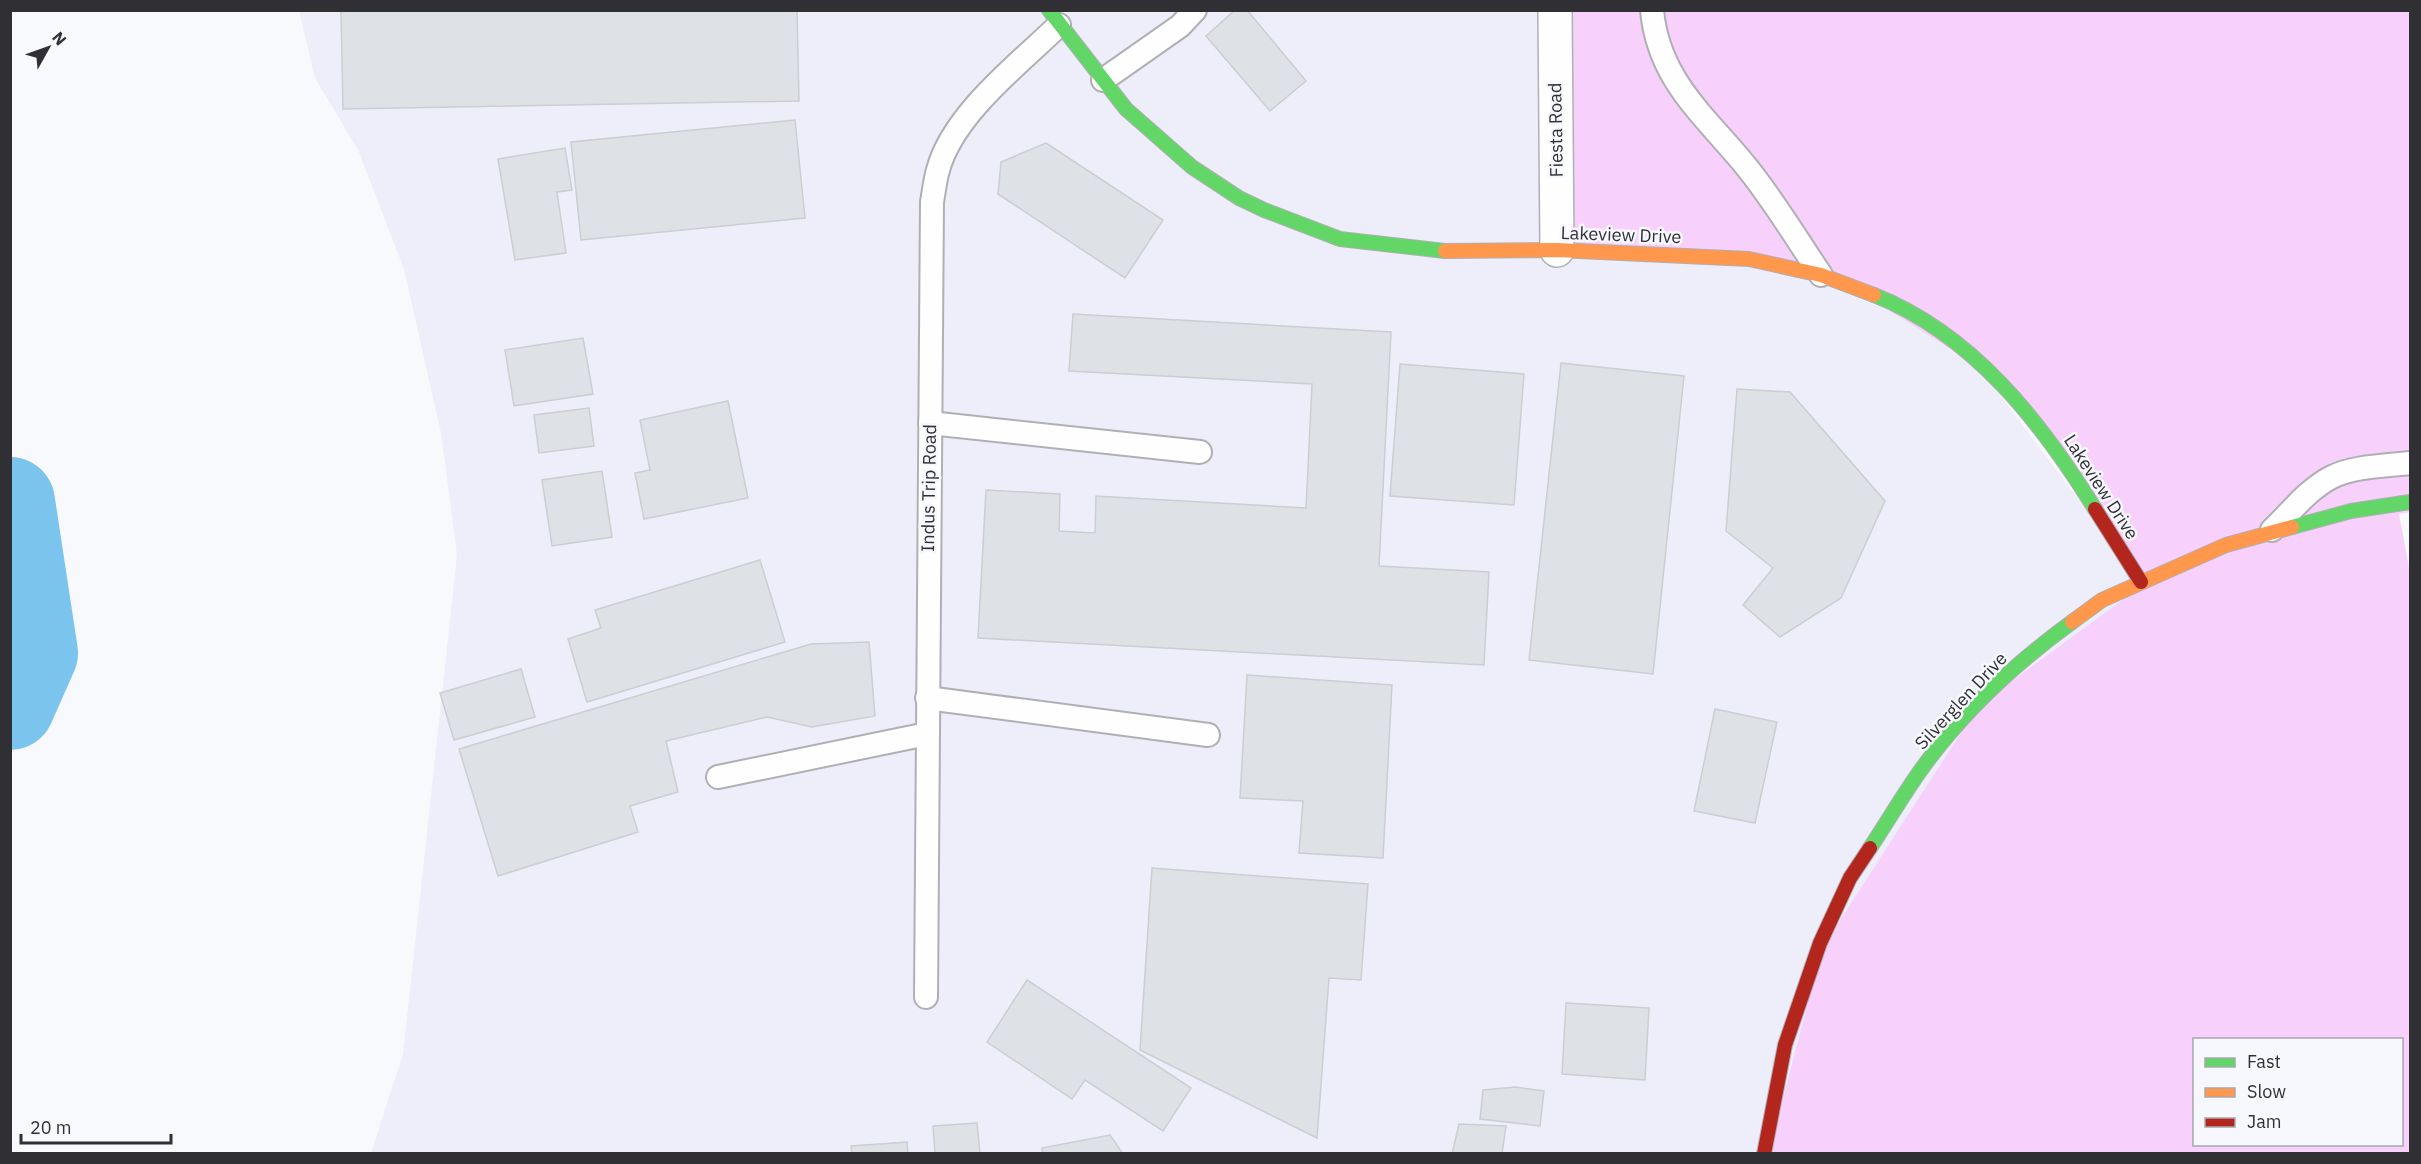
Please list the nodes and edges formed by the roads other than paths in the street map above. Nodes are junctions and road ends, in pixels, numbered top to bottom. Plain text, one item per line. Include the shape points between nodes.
1 (1195, 10) edge
2 (1555, 10) edge
3 (1652, 10) edge
4 (1054, 18) edge
5 (1103, 80) junction
6 (1557, 250) junction
7 (1821, 275) junction
8 (930, 423) junction
9 (1200, 452) dead end
10 (2410, 463) edge
11 (2410, 502) edge
12 (2268, 534) junction
13 (2141, 582) junction
14 (927, 698) junction
15 (927, 734) junction
16 (1208, 735) dead end
17 (718, 777) dead end
18 (926, 997) dead end
19 (1764, 1154) edge

1 - 5 lane via 1180,26
2 - 6 street, Fiesta Road
3 - 7 lane via 1659,49 1682,92 1746,166
4 - 5 street, Lakeview Drive
4 - 8 lane, Indus Trip Road via 951,138 938,169 932,202
5 - 6 street, Lakeview Drive via 1126,109 1192,168 1263,210 1340,239 1457,252
6 - 7 street, Lakeview Drive via 1749,259
7 - 13 street, Lakeview Drive via 1886,300 1951,337 1998,380 2065,461
8 - 9 lane
8 - 14 lane, Indus Trip Road
10 - 12 lane via 2333,476 2317,486
11 - 12 street, Silverglen Drive via 2351,511
12 - 13 street, Silverglen Drive via 2226,545
13 - 19 street, Silverglen Drive via 2102,600 2035,649 1983,698 1924,766 1888,819 1850,878 1820,943 1785,1045
14 - 15 lane, Indus Trip Road
14 - 16 lane
15 - 17 lane
15 - 18 lane, Indus Trip Road

